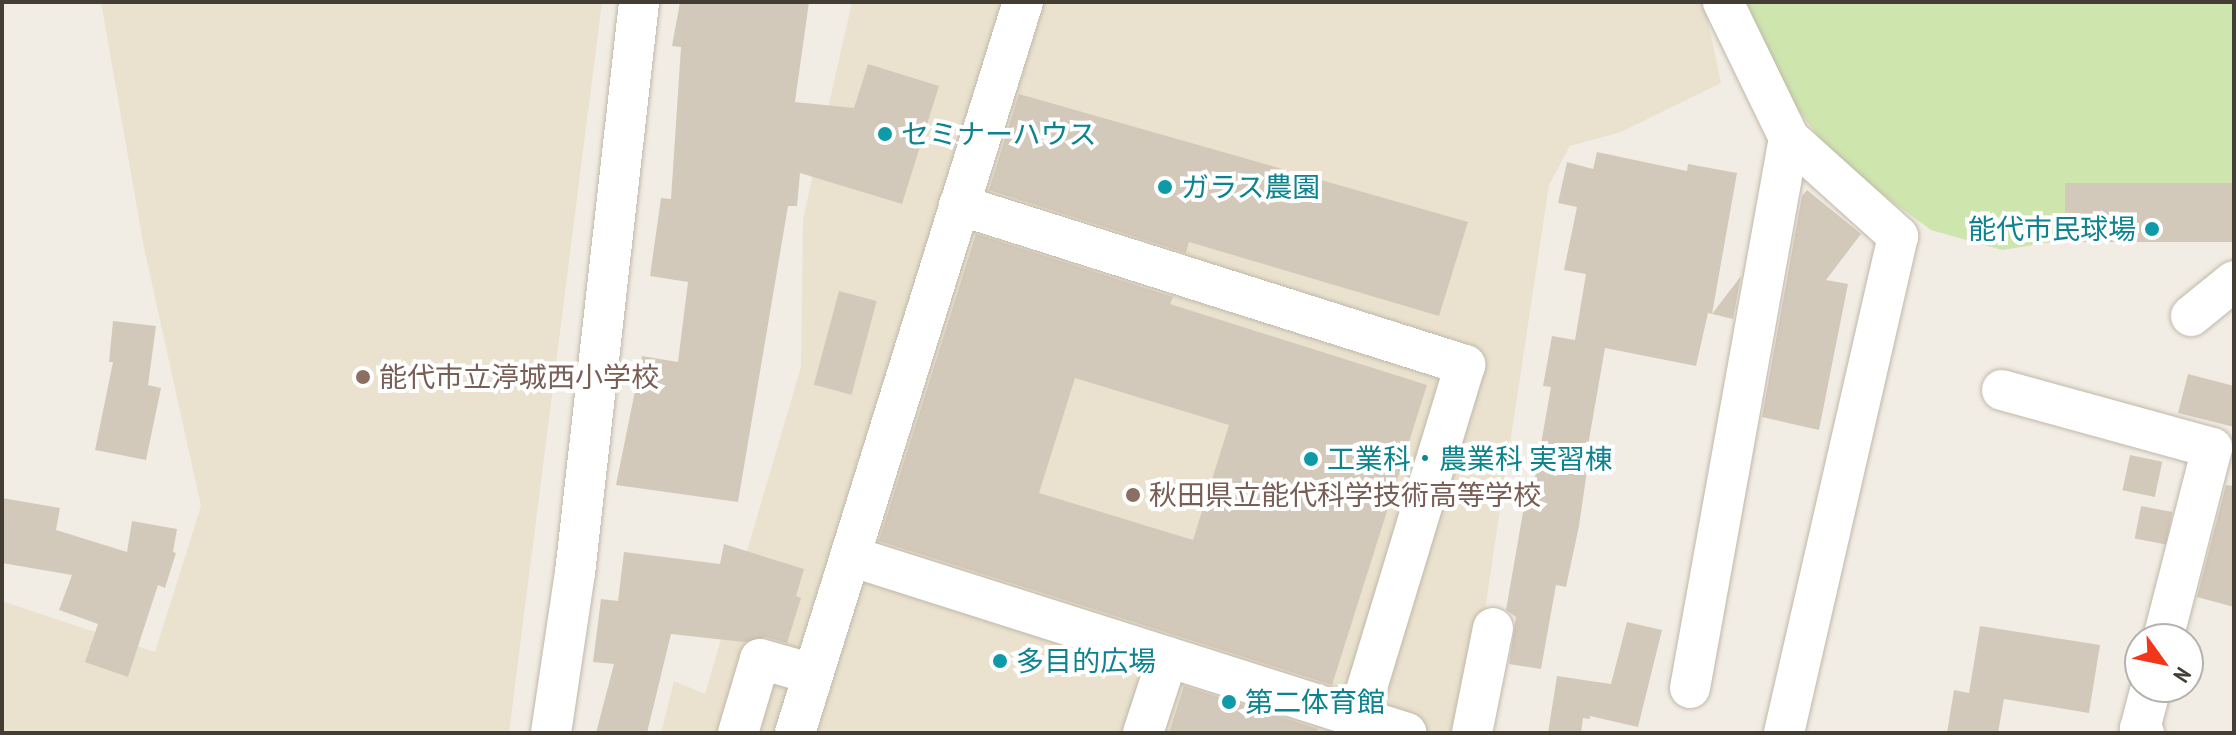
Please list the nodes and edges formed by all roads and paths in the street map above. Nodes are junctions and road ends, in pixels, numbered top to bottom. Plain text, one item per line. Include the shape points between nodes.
1 (639, 2) edge
2 (1023, 2) edge
3 (1723, 2) edge
4 (1789, 138) junction
5 (959, 205) junction
6 (2234, 281) edge
7 (2191, 316) dead end
8 (2002, 390) dead end
9 (850, 556) junction
10 (2167, 623) edge
11 (1493, 628) dead end
12 (1168, 657) junction
13 (813, 674) junction
14 (1690, 688) dead end
15 (2147, 703) edge
16 (1358, 717) junction
17 (551, 733) edge
18 (738, 733) edge
19 (795, 733) edge
20 (1143, 733) edge
21 (1407, 733) edge
22 (1472, 733) edge
23 (1784, 733) edge
24 (2144, 733) edge

1 - 17 street via 575,573
2 - 5 street
3 - 4 street
4 - 14 street
4 - 23 street via 1898,236
5 - 9 street
5 - 16 street via 1465,365
6 - 7 street
8 - 10 street via 2212,448
9 - 12 street
9 - 13 street
11 - 22 street
12 - 16 street
12 - 20 street
13 - 18 street via 760,659
13 - 19 street
15 - 24 street via 2140,729
16 - 21 street

